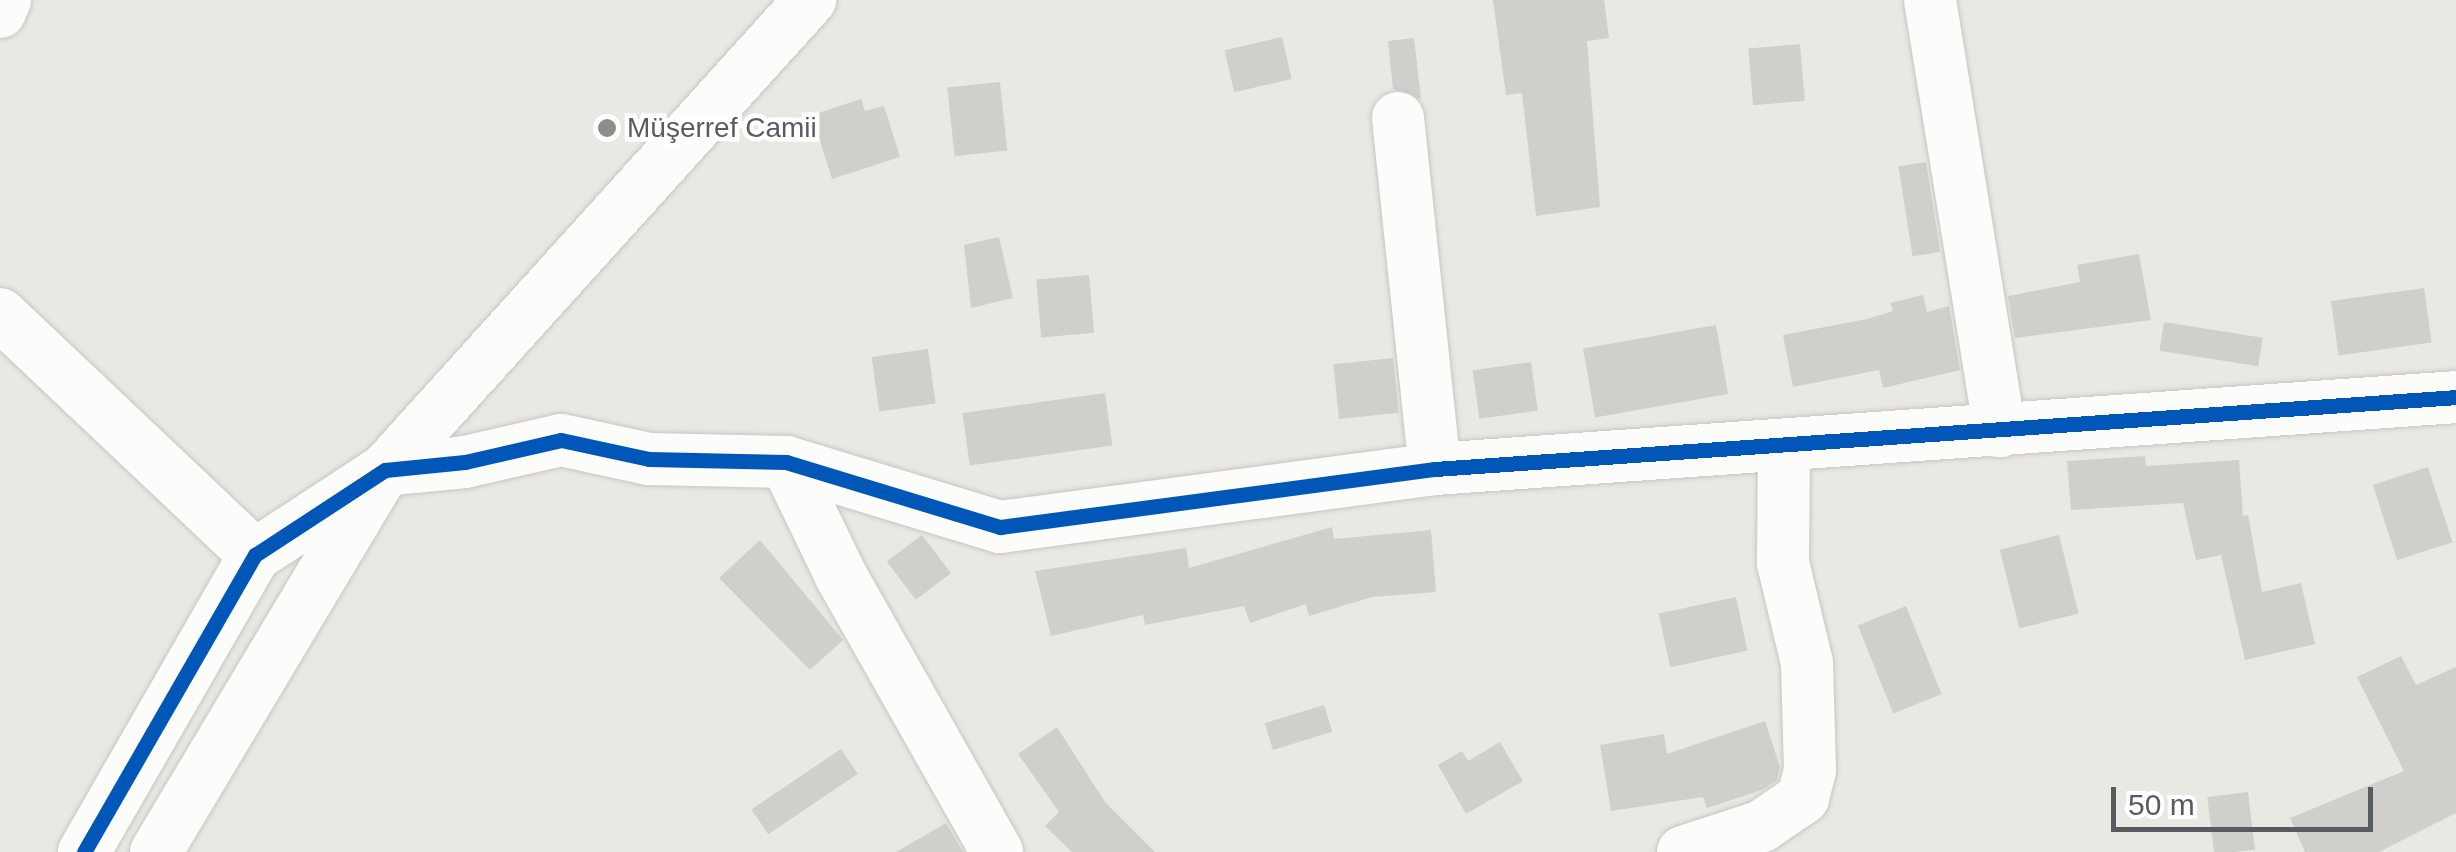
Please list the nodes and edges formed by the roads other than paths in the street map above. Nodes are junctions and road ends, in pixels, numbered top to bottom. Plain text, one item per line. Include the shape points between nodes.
1 (5, 0) edge
2 (810, 0) edge
3 (1930, 0) edge
4 (0, 12) edge
5 (1398, 118) dead end
6 (0, 314) edge
7 (2456, 397) edge
8 (2000, 431) junction
9 (1784, 448) junction
10 (786, 462) junction
11 (1435, 469) junction
12 (385, 470) junction
13 (255, 555) junction
14 (84, 852) edge
15 (156, 852) edge
16 (997, 852) edge
17 (1683, 852) edge

1 - 4 street
2 - 12 street
3 - 8 street
5 - 11 street
6 - 13 street
7 - 8 street
8 - 9 street
9 - 11 street
9 - 17 street via 1783,563 1806,663 1810,770 1803,798 1762,826
10 - 11 street via 1000,527
10 - 12 street via 649,459 562,440 465,462
10 - 16 street via 841,576
12 - 13 street
12 - 15 street
13 - 14 street

